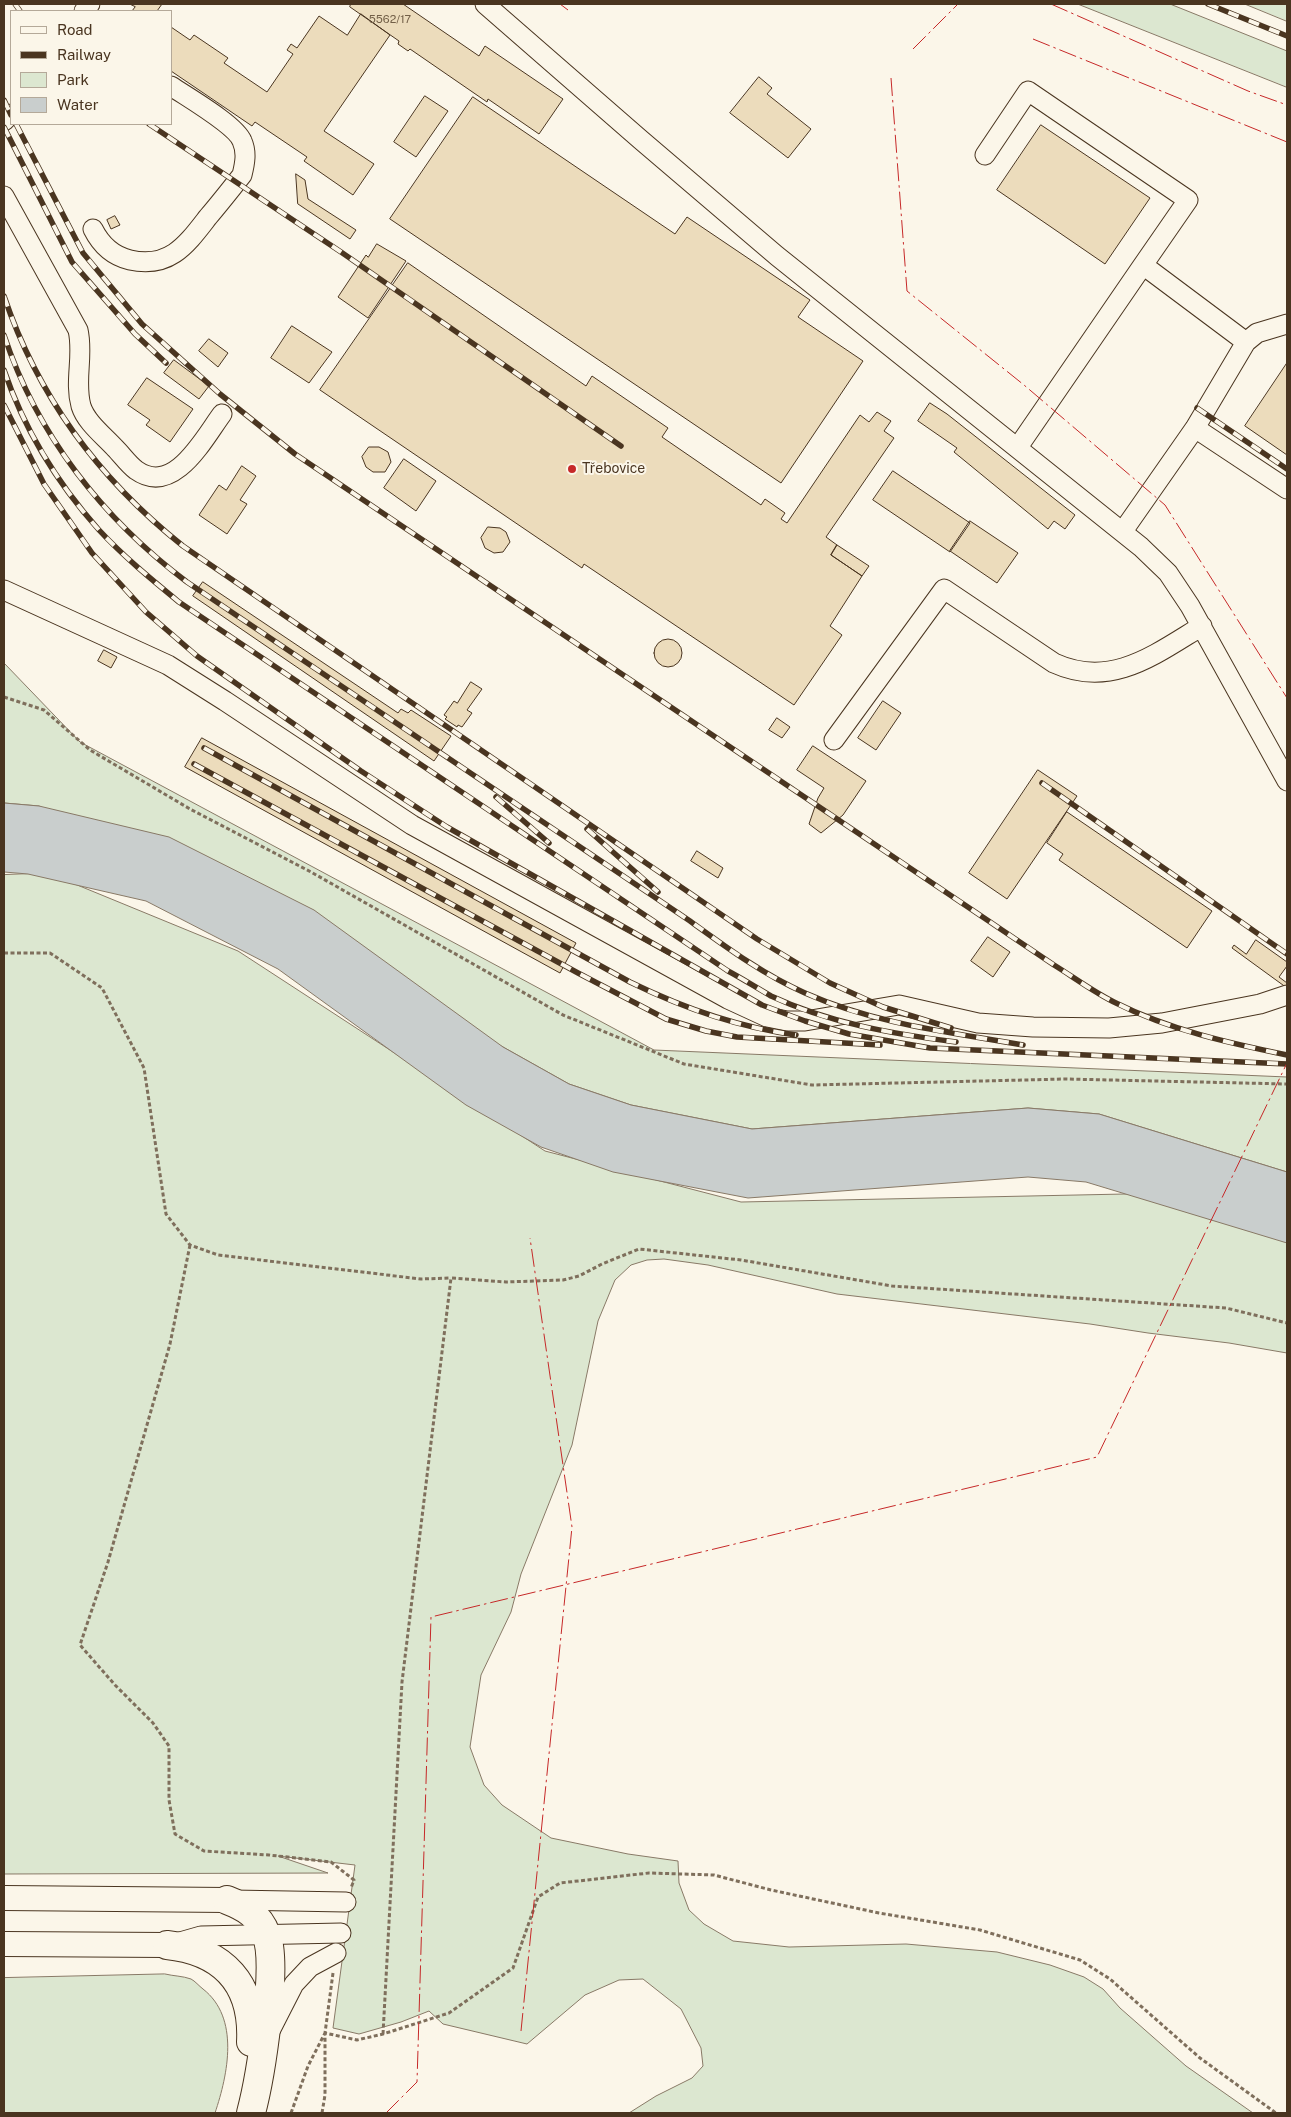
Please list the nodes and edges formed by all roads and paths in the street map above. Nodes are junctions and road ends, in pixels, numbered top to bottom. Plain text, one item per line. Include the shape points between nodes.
1 (485, 4) edge
2 (172, 87) edge
3 (985, 155) dead end
4 (4, 196) edge
5 (93, 229) dead end
6 (1143, 265) junction
7 (1287, 324) edge
8 (1246, 342) junction
9 (222, 414) dead end
10 (1195, 428) junction
11 (1018, 447) junction
12 (1287, 489) edge
13 (1123, 531) junction
14 (4, 590) edge
15 (1202, 626) junction
16 (4, 697) edge
17 (834, 740) dead end
18 (1287, 781) edge
19 (4, 953) edge
20 (1287, 995) edge
21 (1287, 1084) edge
22 (190, 1245) junction
23 (451, 1278) junction
24 (1287, 1323) edge
25 (4, 1898) edge
26 (228, 1900) junction
27 (346, 1902) joint
28 (341, 1933) dead end
29 (267, 1934) junction
30 (4, 1944) edge
31 (167, 1945) junction
32 (336, 1953) joint
33 (325, 2033) junction
34 (383, 2034) junction
35 (264, 2043) junction
36 (239, 2113) edge
37 (251, 2113) edge
38 (291, 2113) edge
39 (322, 2113) edge
40 (1276, 2113) edge

1 - 11 lane via 777,256
2 - 5 lane via 239,134 246,151 242,175 184,247 165,258 141,262 120,256 104,245
3 - 6 lane via 1028,91 1117,150 1188,200
4 - 9 lane via 78,330 81,346 78,390 82,408 135,469 154,476 180,469
6 - 8 lane
6 - 11 lane
7 - 8 lane via 1257,333
8 - 10 lane
10 - 12 lane
10 - 13 lane
11 - 13 lane
13 - 15 lane via 1168,574
14 - 20 lane via 168,665 412,825 728,999 767,1017 787,1022 805,1021 899,1005 958,1020 1003,1026 1116,1028 1162,1023 1260,1004
15 - 17 lane via 1124,669 1088,673 1054,663 944,590
15 - 18 lane
16 - 21 path via 44,710 90,750 190,809 303,868 563,1015 684,1064 812,1085 1066,1079
19 - 22 path via 50,953 102,988 144,1068 166,1214
22 - 23 path via 218,1255 421,1278
22 - 27 path via 170,1344 108,1562 80,1645 153,1723 169,1746 170,1800 175,1834 204,1850 331,1862 354,1880
23 - 24 path via 506,1282 563,1280 580,1276 639,1249 741,1260 892,1286 1226,1308
23 - 34 path via 402,1682
25 - 26 main road
26 - 27 lane
26 - 29 highway via 245,1907
28 - 29 lane
29 - 31 lane via 201,1936
29 - 35 highway via 271,1955
30 - 31 main road
31 - 36 highway via 188,1947 206,1954 223,1965 244,1993 252,2024 249,2070
32 - 33 path
32 - 35 lane via 310,1967 294,1984
33 - 34 path via 357,2040
33 - 38 path via 308,2066
33 - 39 path
34 - 40 path via 450,2013 513,1968 538,1897 560,1883 649,1873 714,1876 879,1913 980,1930 1080,1960 1110,1979 1200,2058
35 - 37 highway

